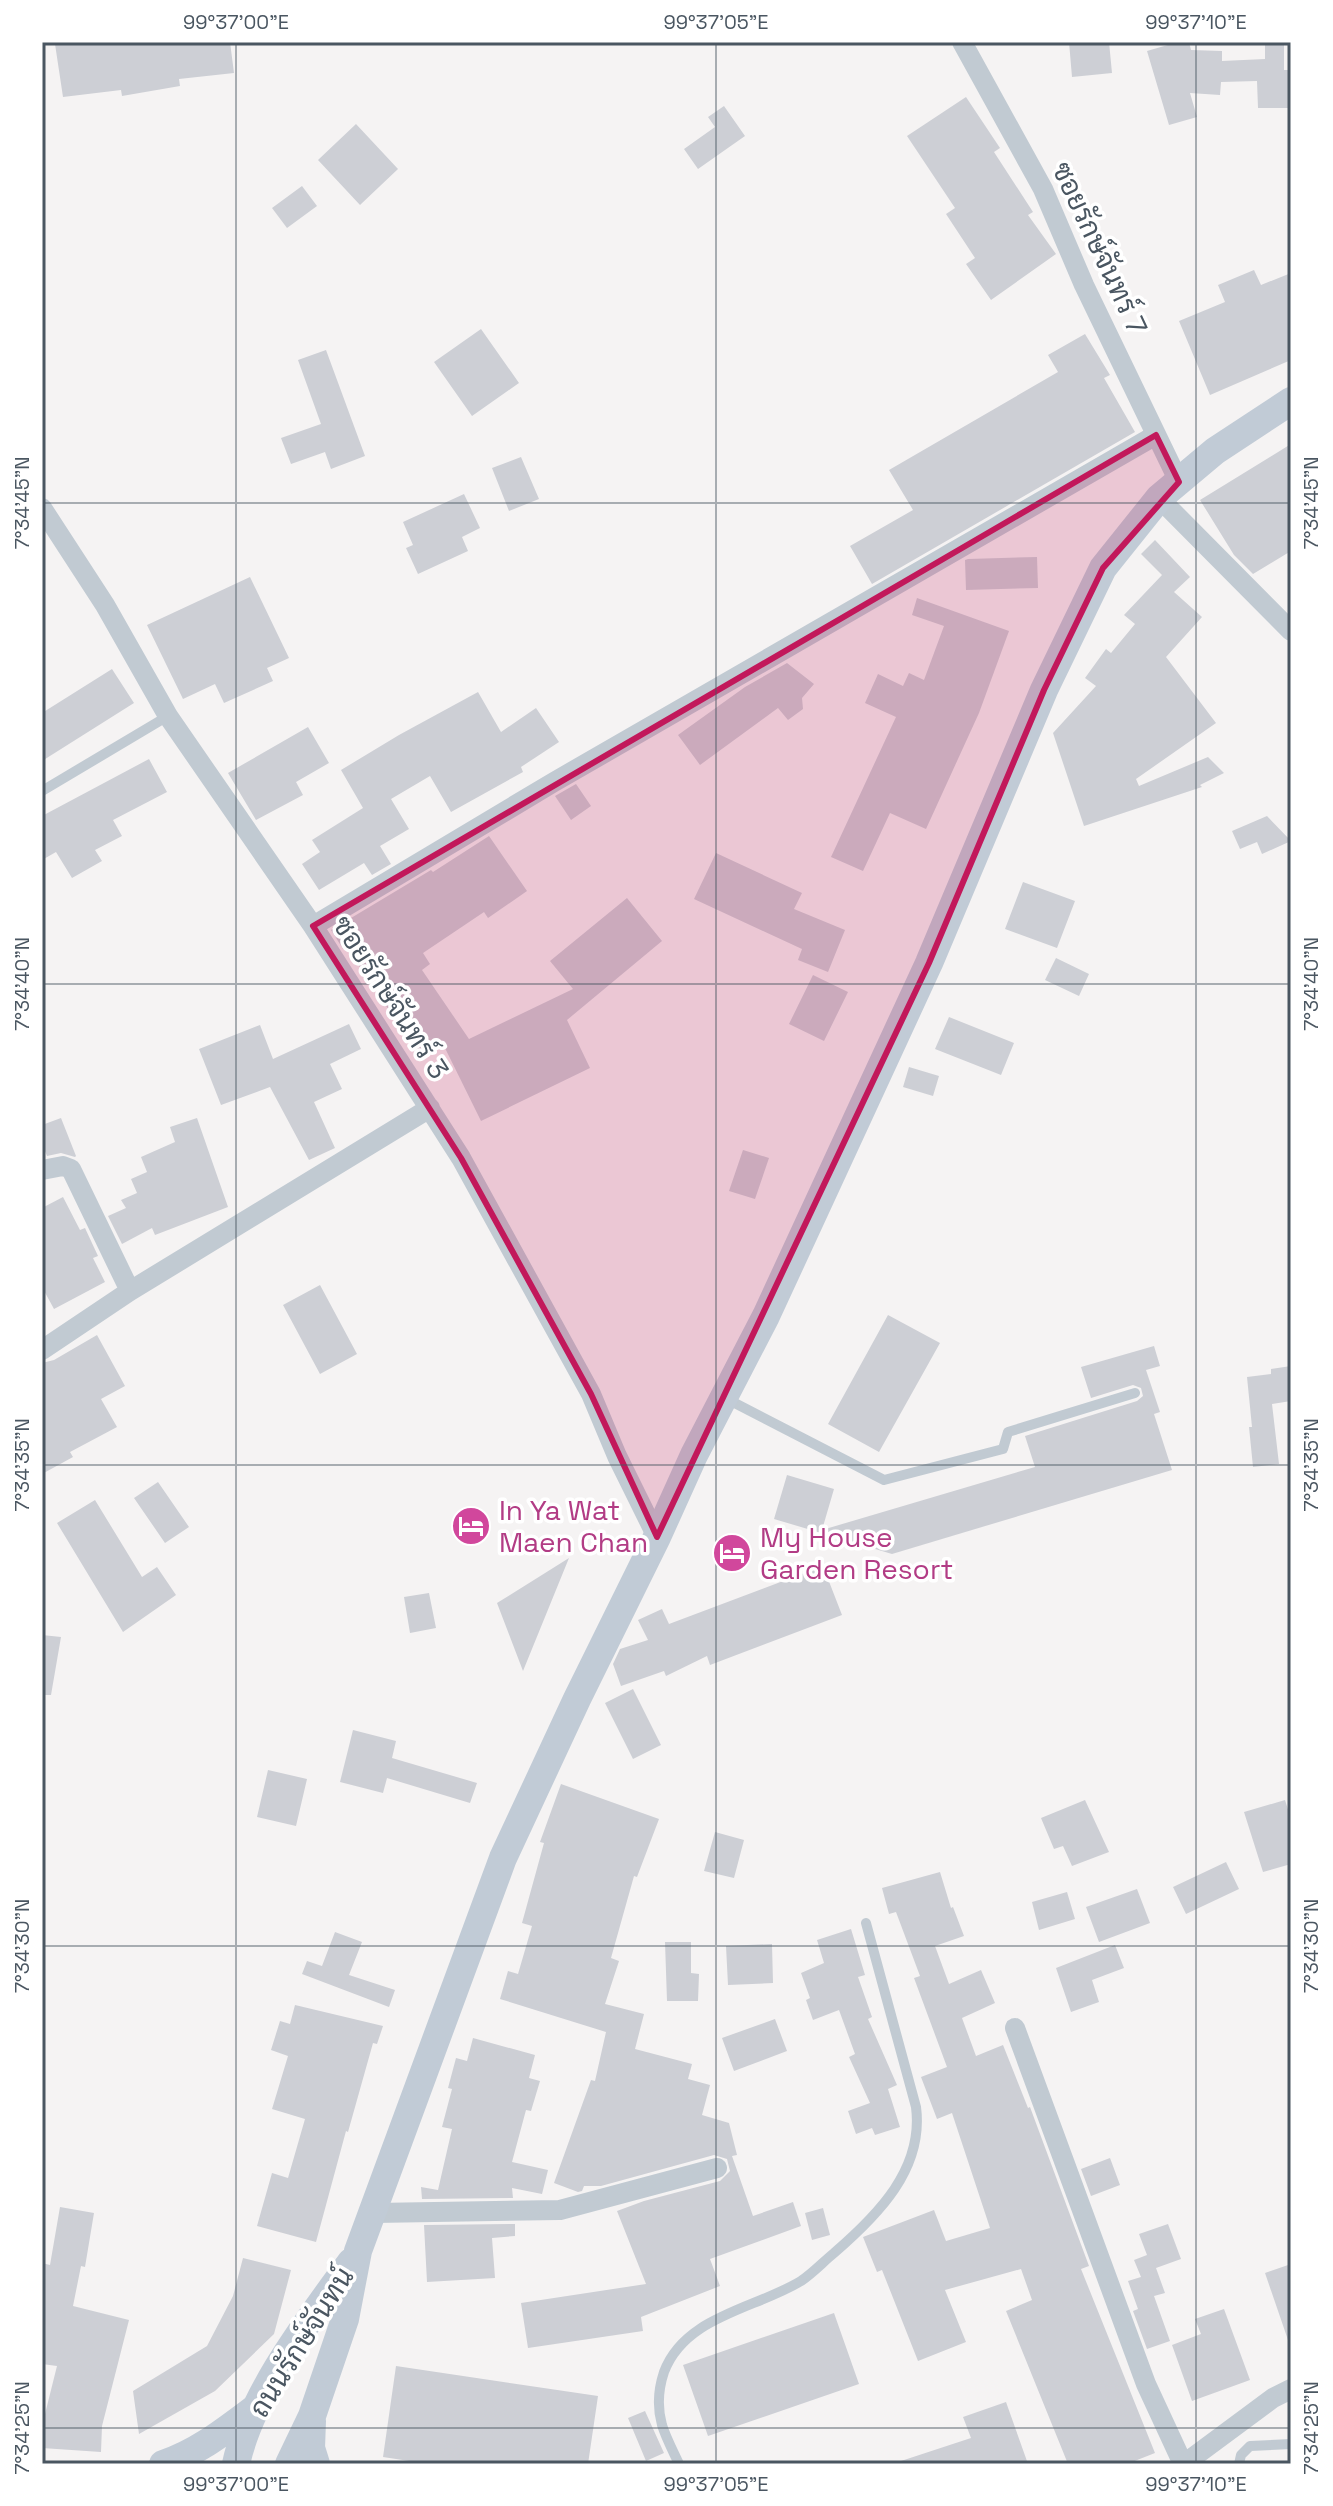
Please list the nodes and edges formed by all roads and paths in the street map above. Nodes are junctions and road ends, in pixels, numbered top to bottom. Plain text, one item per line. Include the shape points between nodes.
1 (962, 42) edge
2 (1291, 401) edge
3 (1156, 435) junction
4 (1169, 490) junction
5 (45, 518) edge
6 (1291, 631) edge
7 (168, 716) junction
8 (42, 791) edge
9 (313, 926) junction
10 (430, 1108) junction
11 (42, 1170) edge
12 (130, 1291) junction
13 (42, 1350) edge
14 (1135, 1393) dead end
15 (723, 1397) junction
16 (657, 1537) junction
17 (866, 1923) dead end
18 (1015, 2028) dead end
19 (717, 2168) dead end
20 (374, 2213) junction
21 (358, 2251) junction
22 (1291, 2389) edge
23 (254, 2409) junction
24 (312, 2416) junction
25 (1291, 2444) edge
26 (163, 2464) edge
27 (236, 2464) edge
28 (289, 2464) edge
29 (316, 2464) edge
30 (679, 2464) edge
31 (1184, 2464) edge
32 (1239, 2464) edge

1 - 3 street, ซอยรักษ์จันทร์ 7 via 1043,189
2 - 4 main road via 1215,451
3 - 4 street, ซอยรักษ์จันทร์ 7
3 - 9 street
4 - 6 street, ซอยรักษ์จันทร์ 7
4 - 15 main road via 1103,568 1044,690 922,977 766,1316
5 - 7 street, ซอยรักษ์จันทร์ 3 via 105,605
7 - 8 lane
7 - 9 street, ซอยรักษ์จันทร์ 3
9 - 10 street, ซอยรักษ์จันทร์ 3
10 - 12 street
10 - 16 street, ซอยรักษ์จันทร์ 3 via 591,1394
11 - 12 street via 71,1169
12 - 13 street
14 - 15 lane via 1008,1432 1003,1449 884,1480
15 - 16 main road
16 - 20 main road via 503,1858
17 - 30 lane via 916,2107 914,2151 885,2204 849,2241 802,2280 693,2331 670,2356 658,2405
18 - 31 street via 1146,2384
19 - 20 street via 560,2210
20 - 21 main road
21 - 23 main road, ถนนรักษ์จันทน์
21 - 24 main road, ถนนรักษ์จันทน์ via 345,2319
22 - 31 street
23 - 26 main road
23 - 27 main road, ถนนรักษ์จันทน์
24 - 28 main road, ถนนรักษ์จันทน์
24 - 29 main road
25 - 32 lane via 1250,2446

